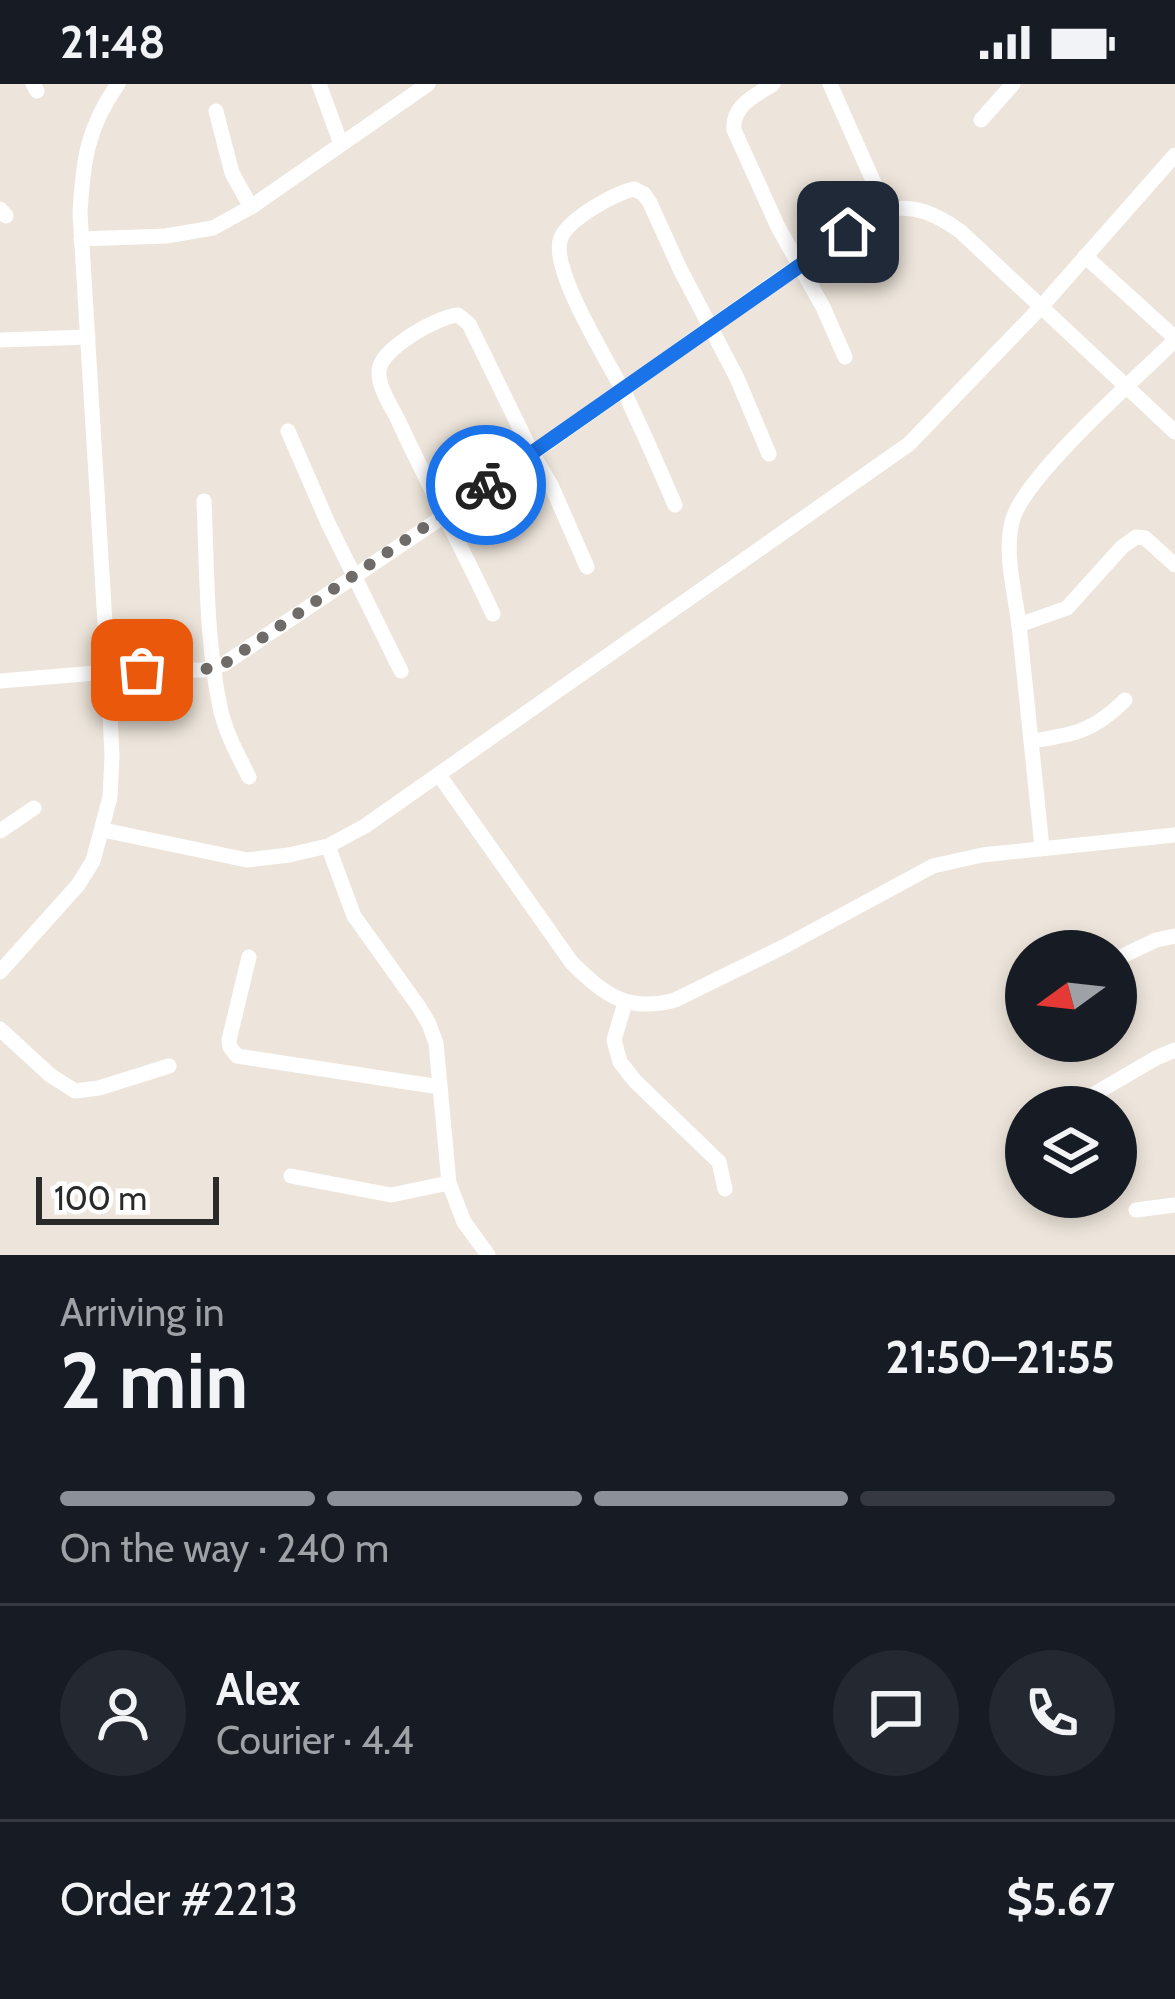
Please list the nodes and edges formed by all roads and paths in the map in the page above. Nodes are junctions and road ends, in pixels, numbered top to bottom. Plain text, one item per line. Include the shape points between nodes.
1 (118, 84) edge
2 (319, 84) edge
3 (428, 84) edge
4 (773, 84) edge
5 (830, 84) edge
6 (1012, 84) edge
7 (216, 110) dead end
8 (981, 120) dead end
9 (341, 144) junction
10 (1175, 155) edge
11 (250, 207) junction
12 (886, 210) junction
13 (81, 239) junction
14 (1085, 256) junction
15 (799, 266) junction
16 (1041, 307) junction
17 (711, 329) junction
18 (88, 337) junction
19 (1175, 339) edge
20 (0, 340) edge
21 (845, 357) dead end
22 (1126, 389) junction
23 (622, 390) junction
24 (288, 430) dead end
25 (1175, 432) edge
26 (532, 453) junction
27 (770, 454) dead end
28 (204, 501) dead end
29 (676, 505) dead end
30 (444, 516) junction
31 (1175, 565) edge
32 (587, 567) dead end
33 (356, 576) junction
34 (493, 614) dead end
35 (1019, 625) junction
36 (214, 669) junction
37 (401, 670) dead end
38 (107, 672) junction
39 (0, 681) edge
40 (1125, 700) dead end
41 (1031, 741) junction
42 (439, 775) junction
43 (249, 777) dead end
44 (34, 808) dead end
45 (103, 830) junction
46 (0, 831) edge
47 (1175, 835) edge
48 (328, 846) junction
49 (1042, 847) junction
50 (1175, 936) edge
51 (1137, 949) edge
52 (249, 957) dead end
53 (0, 972) edge
54 (625, 1003) junction
55 (0, 1029) edge
56 (1175, 1050) edge
57 (169, 1066) dead end
58 (1108, 1086) edge
59 (440, 1087) junction
60 (292, 1177) dead end
61 (448, 1183) junction
62 (725, 1189) dead end
63 (1175, 1205) edge
64 (1137, 1210) edge
65 (488, 1255) edge

1 - 13 street via 86,146
2 - 9 street
3 - 9 street
4 - 15 street via 738,110 734,130
5 - 12 street
6 - 8 street
7 - 11 street
9 - 11 street
10 - 14 street
11 - 13 street via 190,234
12 - 15 street
12 - 16 street via 940,217
13 - 18 street
14 - 16 street
14 - 19 street
15 - 17 street
15 - 21 street
16 - 22 street
16 - 42 street via 883,464
17 - 23 street
17 - 23 street via 644,194 628,189 572,223 560,239 560,260
17 - 27 street
18 - 20 street
18 - 38 street
19 - 22 street
22 - 25 street
22 - 35 street via 1015,509 1009,535
23 - 26 street
23 - 29 street
24 - 33 street
26 - 30 street
26 - 30 street via 464,318 451,314 413,334 379,372
26 - 32 street
28 - 36 street
30 - 33 street
30 - 34 street
31 - 35 street via 1144,538 1131,539 1067,608
33 - 36 street
33 - 37 street
35 - 41 street
36 - 38 street
36 - 43 street via 232,745
38 - 39 street
38 - 45 street via 112,755
40 - 41 street via 1089,729
41 - 49 street
42 - 48 street
42 - 54 street via 562,950 594,985
44 - 46 street
45 - 48 street via 235,859
45 - 53 street via 78,885
47 - 49 street
48 - 59 street via 358,925 429,1024
49 - 54 street via 932,866 674,1000
50 - 51 street
52 - 59 street via 230,1040 237,1056
54 - 62 street via 614,1040 620,1062 719,1162
55 - 57 street via 75,1091
56 - 58 street
59 - 61 street
60 - 61 street via 391,1196
61 - 65 street
63 - 64 street

